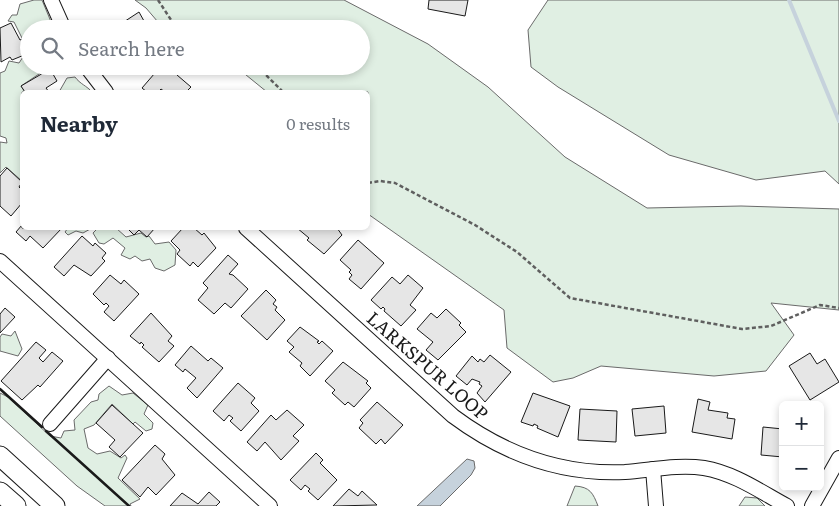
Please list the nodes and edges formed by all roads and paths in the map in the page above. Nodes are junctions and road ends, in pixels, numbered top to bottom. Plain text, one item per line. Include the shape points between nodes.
1 (51, 0) edge
2 (158, 0) edge
3 (60, 20) edge
4 (171, 20) edge
5 (93, 75) edge
6 (266, 75) edge
7 (104, 90) edge
8 (281, 90) edge
9 (370, 183) edge
10 (248, 230) edge
11 (0, 260) edge
12 (839, 308) edge
13 (108, 358) junction
14 (50, 424) dead end
15 (0, 456) edge
16 (839, 458) edge
17 (653, 470) junction
18 (0, 492) edge
19 (16, 506) edge
20 (55, 506) edge
21 (270, 506) edge
22 (656, 506) edge
23 (787, 506) edge
24 (812, 506) edge

1 - 3 street
2 - 4 path
5 - 7 street
6 - 8 path
9 - 12 path via 395,183 475,225 517,252 570,298 742,329 771,326 820,305
10 - 17 street, LARKSPUR LOOP via 453,416 484,438 510,452 568,470
11 - 13 street
13 - 14 street
13 - 21 street
15 - 20 main road
16 - 24 street
17 - 22 street
17 - 23 street, LARKSPUR LOOP via 687,468 720,472
18 - 19 main road

